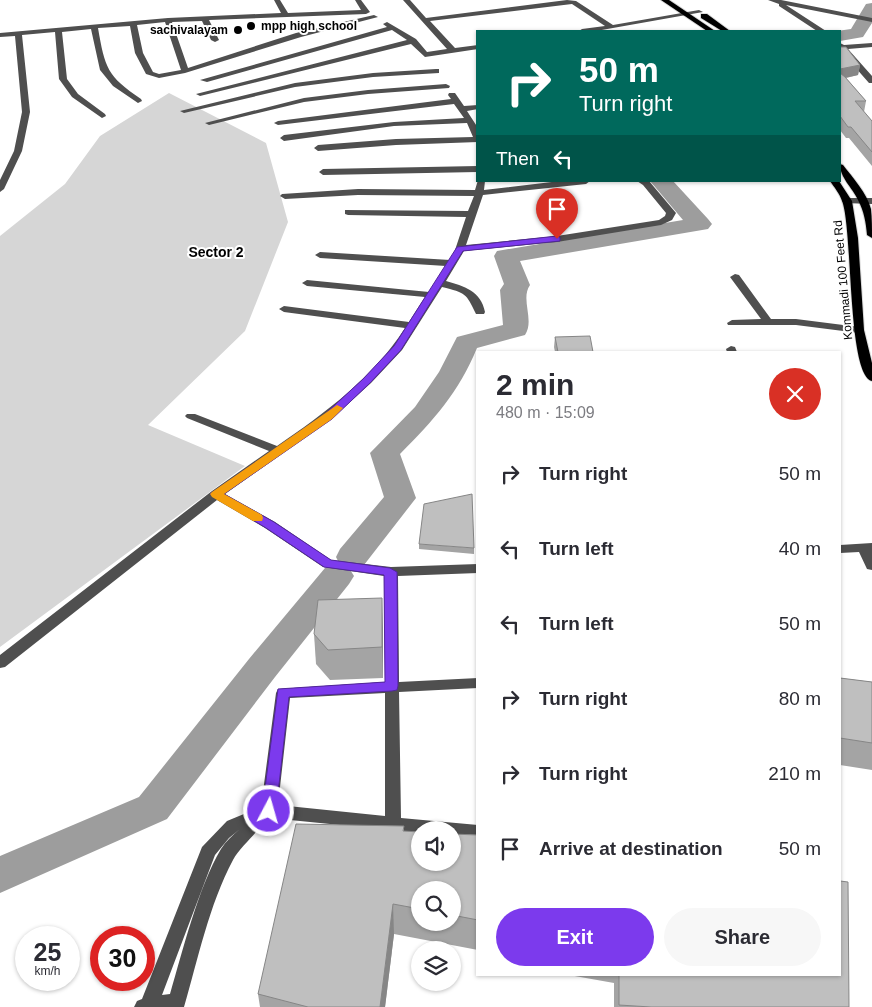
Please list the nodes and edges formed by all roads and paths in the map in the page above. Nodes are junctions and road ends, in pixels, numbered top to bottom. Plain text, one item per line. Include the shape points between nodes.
1 (277, 0) edge
2 (358, 0) edge
3 (406, 0) edge
4 (664, 0) edge
5 (678, 0) edge
6 (773, 0) edge
7 (572, 1) edge
8 (366, 12) junction
9 (699, 12) junction
10 (688, 14) junction
11 (286, 16) junction
12 (374, 17) junction
13 (205, 18) junction
14 (871, 19) edge
15 (168, 20) junction
16 (424, 20) junction
17 (132, 24) junction
18 (94, 26) junction
19 (393, 28) junction
20 (58, 29) junction
21 (614, 29) edge
22 (598, 30) edge
23 (710, 30) edge
24 (725, 30) edge
25 (820, 30) edge
26 (18, 33) junction
27 (0, 35) edge
28 (214, 40) dead end
29 (413, 41) junction
30 (872, 44) edge
31 (841, 46) edge
32 (476, 47) edge
33 (453, 51) junction
34 (426, 55) junction
35 (185, 70) junction
36 (436, 70) junction
37 (204, 80) dead end
38 (872, 81) edge
39 (446, 86) junction
40 (200, 94) dead end
41 (138, 101) dead end
42 (456, 101) junction
43 (476, 107) edge
44 (462, 109) junction
45 (184, 111) dead end
46 (102, 116) dead end
47 (470, 120) junction
48 (209, 123) dead end
49 (278, 123) dead end
50 (476, 134) edge
51 (284, 138) dead end
52 (476, 138) edge
53 (318, 148) dead end
54 (841, 168) edge
55 (476, 169) edge
56 (322, 172) dead end
57 (568, 182) edge
58 (642, 182) edge
59 (835, 182) edge
60 (480, 187) edge
61 (0, 189) edge
62 (285, 196) dead end
63 (847, 201) junction
64 (869, 201) edge
65 (348, 212) dead end
66 (472, 214) junction
67 (872, 235) edge
68 (460, 249) junction
69 (320, 255) dead end
70 (452, 264) junction
71 (735, 276) dead end
72 (308, 283) dead end
73 (440, 283) junction
74 (433, 295) junction
75 (284, 309) dead end
76 (480, 312) dead end
77 (767, 321) junction
78 (732, 322) dead end
79 (412, 326) junction
80 (859, 330) junction
81 (872, 378) edge
82 (192, 416) dead end
83 (278, 450) junction
84 (216, 494) junction
85 (868, 547) edge
86 (841, 549) edge
87 (872, 566) edge
88 (476, 568) edge
89 (390, 572) junction
90 (0, 663) edge
91 (476, 683) edge
92 (392, 686) junction
93 (263, 814) junction
94 (393, 824) junction
95 (476, 832) edge
96 (176, 1004) edge
97 (146, 1006) edge

1 - 11 street
2 - 8 street
3 - 16 street
4 - 10 main road
5 - 9 main road
6 - 14 street
6 - 25 street
7 - 16 street
7 - 21 street
8 - 11 street
8 - 12 street
9 - 10 street
9 - 24 main road
10 - 21 street
10 - 23 main road
11 - 13 street
12 - 19 street
12 - 35 street via 299,35
13 - 15 street
13 - 28 street
15 - 17 street
15 - 35 street
16 - 33 street
17 - 18 street
17 - 35 street via 139,53 150,74 159,76
18 - 20 street
18 - 41 street via 103,71 117,87
19 - 29 street
19 - 37 street
20 - 26 street
20 - 46 street via 66,85 78,99
21 - 22 street
26 - 27 street
26 - 61 street via 26,112 18,151
29 - 34 street
29 - 40 street
30 - 31 street
31 - 38 street
32 - 33 street
33 - 34 street
34 - 36 street
36 - 39 street
36 - 45 street via 304,84
39 - 42 street
39 - 48 street via 304,100
42 - 44 street
42 - 49 street
43 - 44 street
44 - 47 street
47 - 50 street
47 - 51 street via 394,124
52 - 53 street
54 - 64 main road
55 - 56 street
57 - 60 street
58 - 68 street via 671,214 669,218 557,239
59 - 63 main road, Kommadi 100 Feet Rd
60 - 62 street
60 - 66 street
63 - 64 street
63 - 80 main road, Kommadi 100 Feet Rd via 853,238
64 - 67 main road
65 - 66 street
66 - 68 street
68 - 70 street
69 - 70 street
70 - 73 street
71 - 77 street
72 - 74 street
73 - 74 street
73 - 76 street via 470,293 479,304
74 - 79 street
75 - 79 street
77 - 78 street
77 - 80 street
79 - 83 street via 398,348 367,381 328,416
80 - 81 main road, Kommadi 100 Feet Rd
82 - 83 street
83 - 84 street
84 - 89 street via 328,564
84 - 90 street
85 - 86 street
85 - 87 street
88 - 89 street
89 - 92 street
91 - 92 street
92 - 93 street via 283,693
92 - 94 street
93 - 94 street
93 - 96 street via 226,856
93 - 97 street via 230,827 208,852
94 - 95 street
96 - 97 street

